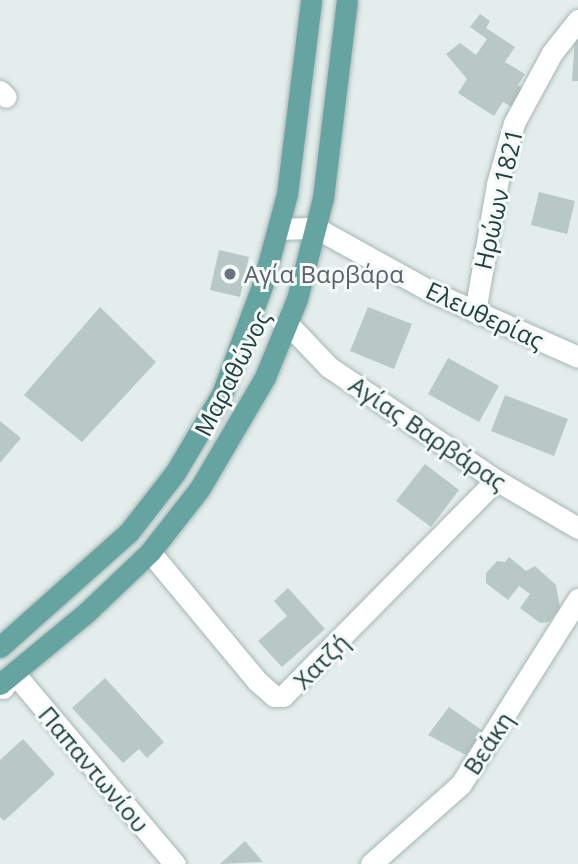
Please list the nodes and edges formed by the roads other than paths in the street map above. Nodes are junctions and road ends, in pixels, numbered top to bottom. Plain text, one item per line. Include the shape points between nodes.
1 (311, 0) edge
2 (347, 0) edge
3 (578, 20) edge
4 (316, 228) junction
5 (278, 229) junction
6 (475, 312) junction
7 (288, 324) junction
8 (578, 357) edge
9 (496, 480) junction
10 (578, 528) edge
11 (150, 552) junction
12 (578, 599) edge
13 (0, 647) edge
14 (7, 679) edge
15 (0, 692) edge
16 (175, 864) edge
17 (371, 864) edge

1 - 5 main road, Μαραθώνος via 287,194
2 - 4 main road, Μαραθώνος via 334,130
3 - 6 street, Ηρώων 1821 via 552,53 513,123 497,184
4 - 5 street, Ελευθερίας
4 - 6 street, Ελευθερίας
4 - 7 main road, Μαραθώνος
5 - 13 main road, Μαραθώνος via 230,374 206,425 175,472 129,532
6 - 8 street, Ελευθερίας
7 - 9 street, Αγίας Βαρβάρας via 329,367
7 - 11 main road, Μαραθώνος via 232,438
9 - 10 street, Αγίας Βαρβάρας
9 - 11 street, Χατζή via 283,696 274,696 257,681
11 - 14 main road, Μαραθώνος
12 - 17 street, Βεάκη via 461,784
14 - 15 street
14 - 16 street, Παπαντωνίου

